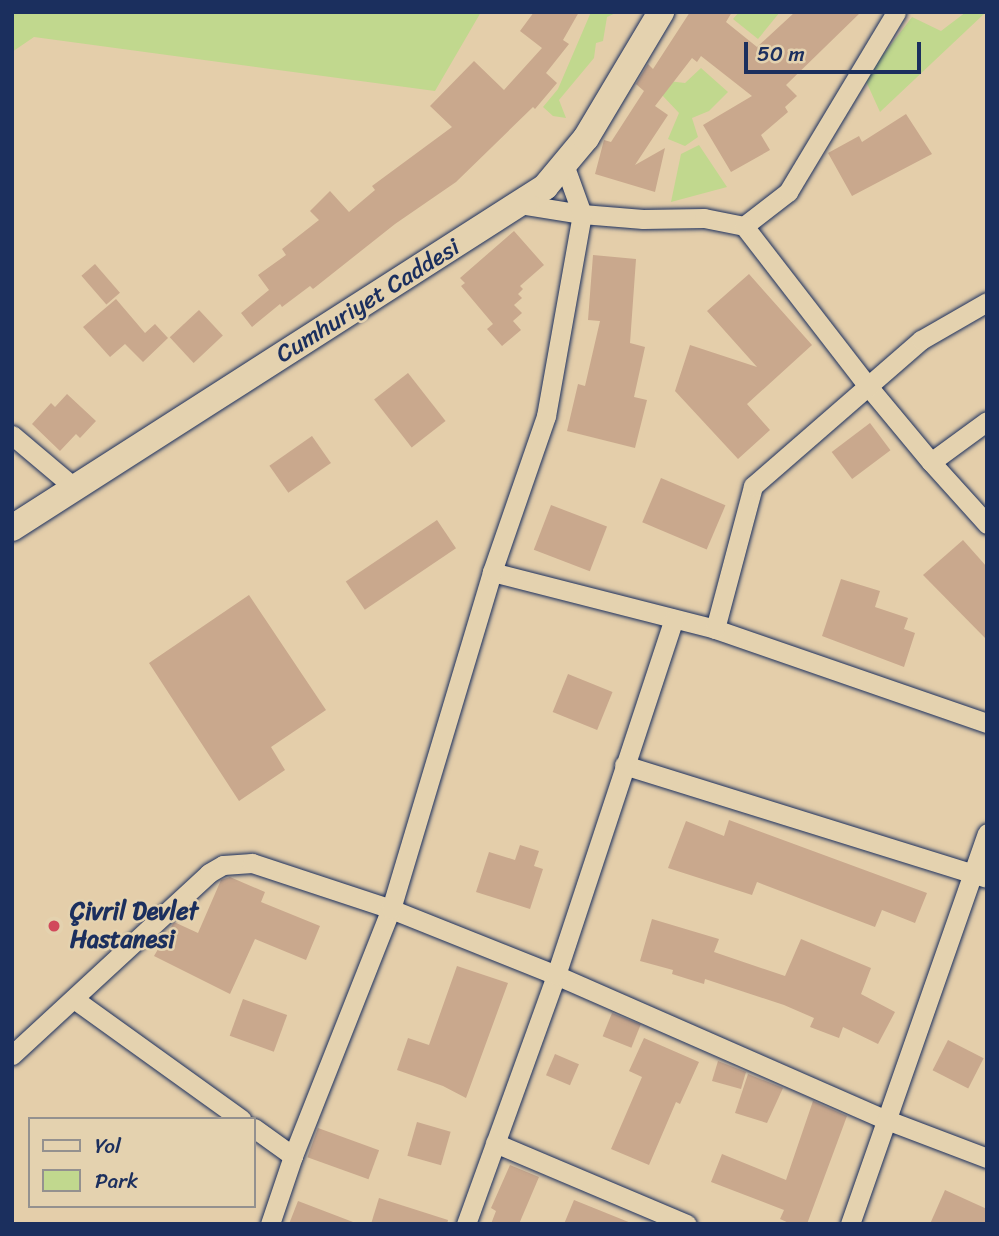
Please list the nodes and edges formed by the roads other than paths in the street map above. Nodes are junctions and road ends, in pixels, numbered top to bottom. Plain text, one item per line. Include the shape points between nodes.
1 (661, 12) edge
2 (896, 12) edge
3 (565, 167) junction
4 (520, 204) junction
5 (582, 214) junction
6 (744, 226) junction
7 (987, 302) edge
8 (867, 385) junction
9 (987, 421) edge
10 (12, 435) edge
11 (931, 462) junction
12 (75, 488) junction
13 (987, 524) edge
14 (12, 528) edge
15 (492, 572) junction
16 (674, 619) junction
17 (715, 629) junction
18 (987, 723) edge
19 (624, 765) junction
20 (987, 833) edge
21 (981, 877) edge
22 (391, 909) junction
23 (555, 975) junction
24 (74, 999) junction
25 (12, 1055) edge
26 (237, 1117) edge
27 (887, 1120) junction
28 (256, 1129) edge
29 (495, 1143) junction
30 (293, 1156) junction
31 (987, 1158) edge
32 (270, 1224) edge
33 (466, 1224) edge
34 (687, 1224) edge
35 (850, 1224) edge

1 - 3 main road, Cumhuriyet Caddesi
2 - 6 street via 788,192
3 - 4 main road, Cumhuriyet Caddesi
3 - 5 street
4 - 5 street
4 - 12 main road, Cumhuriyet Caddesi
5 - 6 street via 704,218
5 - 15 street via 546,415
6 - 8 street
7 - 8 street via 921,340
8 - 11 street
8 - 17 street via 753,486
9 - 11 street
10 - 12 street
11 - 13 street
12 - 14 main road, Cumhuriyet Caddesi
15 - 16 street
15 - 22 street
16 - 17 street
16 - 19 street
17 - 18 street
19 - 21 street
19 - 23 street
20 - 21 street
21 - 27 street
22 - 23 street
22 - 24 street via 252,863 223,865
22 - 30 street
23 - 27 street
23 - 29 street
24 - 25 street
24 - 26 street
27 - 31 street
27 - 35 street
28 - 30 street
29 - 33 street
29 - 34 street
30 - 32 street

